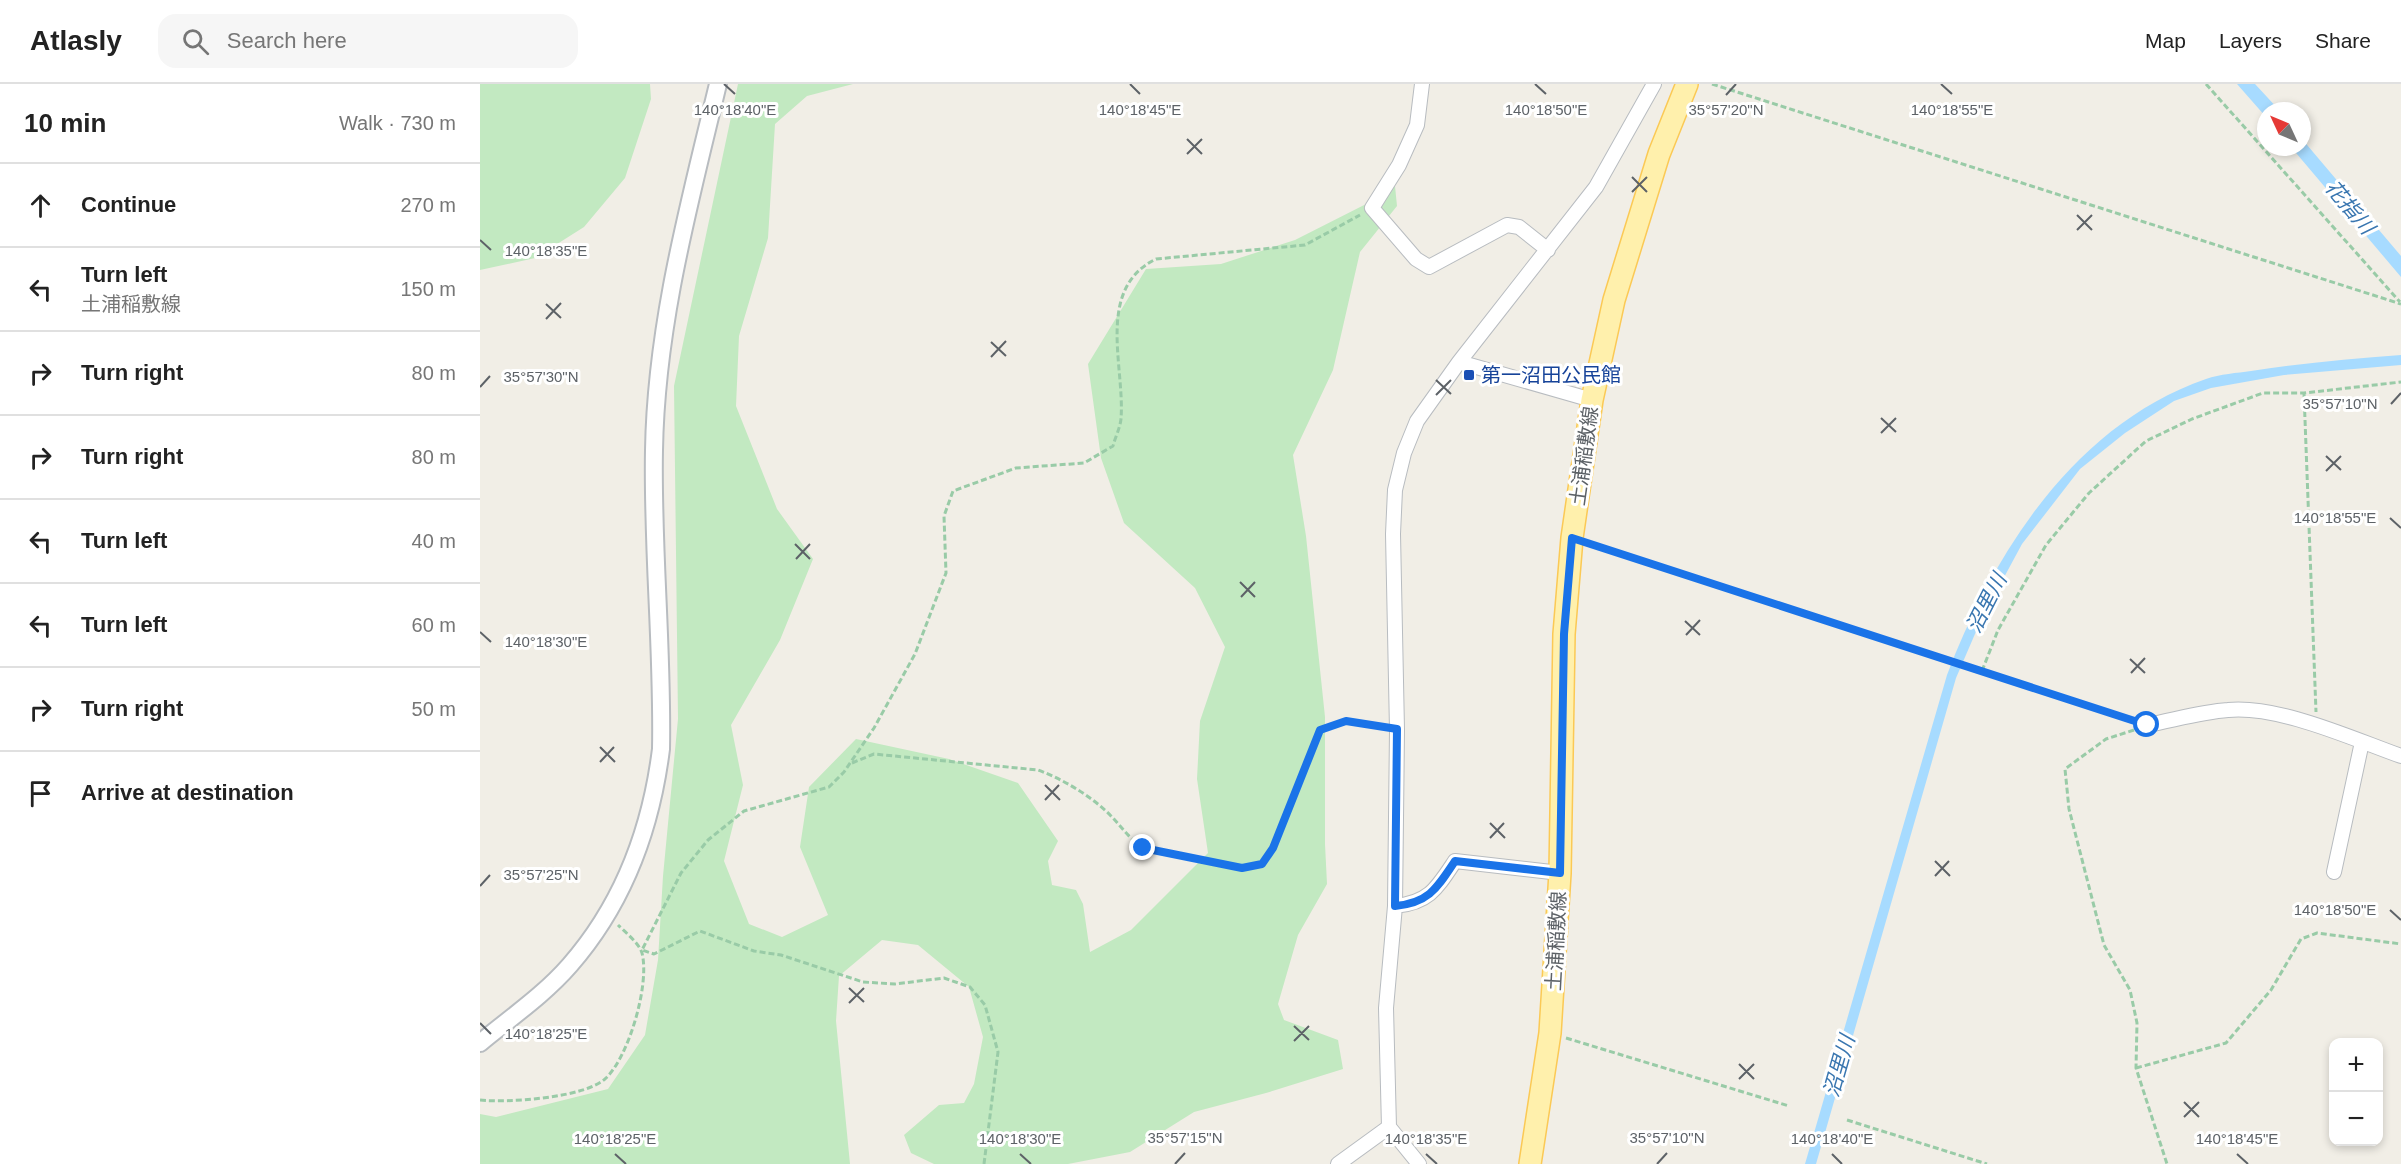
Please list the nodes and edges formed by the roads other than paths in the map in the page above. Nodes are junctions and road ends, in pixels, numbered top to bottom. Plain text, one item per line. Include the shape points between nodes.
1 (718, 84) edge
2 (1422, 84) edge
3 (1654, 84) edge
4 (1687, 84) edge
5 (1548, 250) junction
6 (1459, 362) junction
7 (1592, 399) junction
8 (2147, 725) road end
9 (2362, 742) junction
10 (2401, 756) edge
11 (2334, 872) dead end
12 (1560, 873) junction
13 (1395, 906) junction
14 (480, 1043) edge
15 (1389, 1127) junction
16 (1338, 1164) edge
17 (1419, 1164) edge
18 (1530, 1164) edge

1 - 14 street via 669,295 659,378 654,450 662,708 656,790 646,832 609,914 569,966
2 - 5 street via 1417,124 1399,165 1372,208 1416,259 1429,267 1508,225 1519,227
3 - 5 street via 1596,187
4 - 7 main road, 土浦稲敷線 via 1659,154 1614,300
5 - 6 street
6 - 7 street
6 - 13 street via 1417,421 1395,490
7 - 12 main road, 土浦稲敷線 via 1572,538 1564,634
8 - 9 street via 2229,709 2263,711
9 - 10 street
9 - 11 street
12 - 13 street via 1455,861 1438,887 1414,904
12 - 18 main road, 土浦稲敷線 via 1550,1033
13 - 15 street via 1386,1008
15 - 16 street
15 - 17 street

